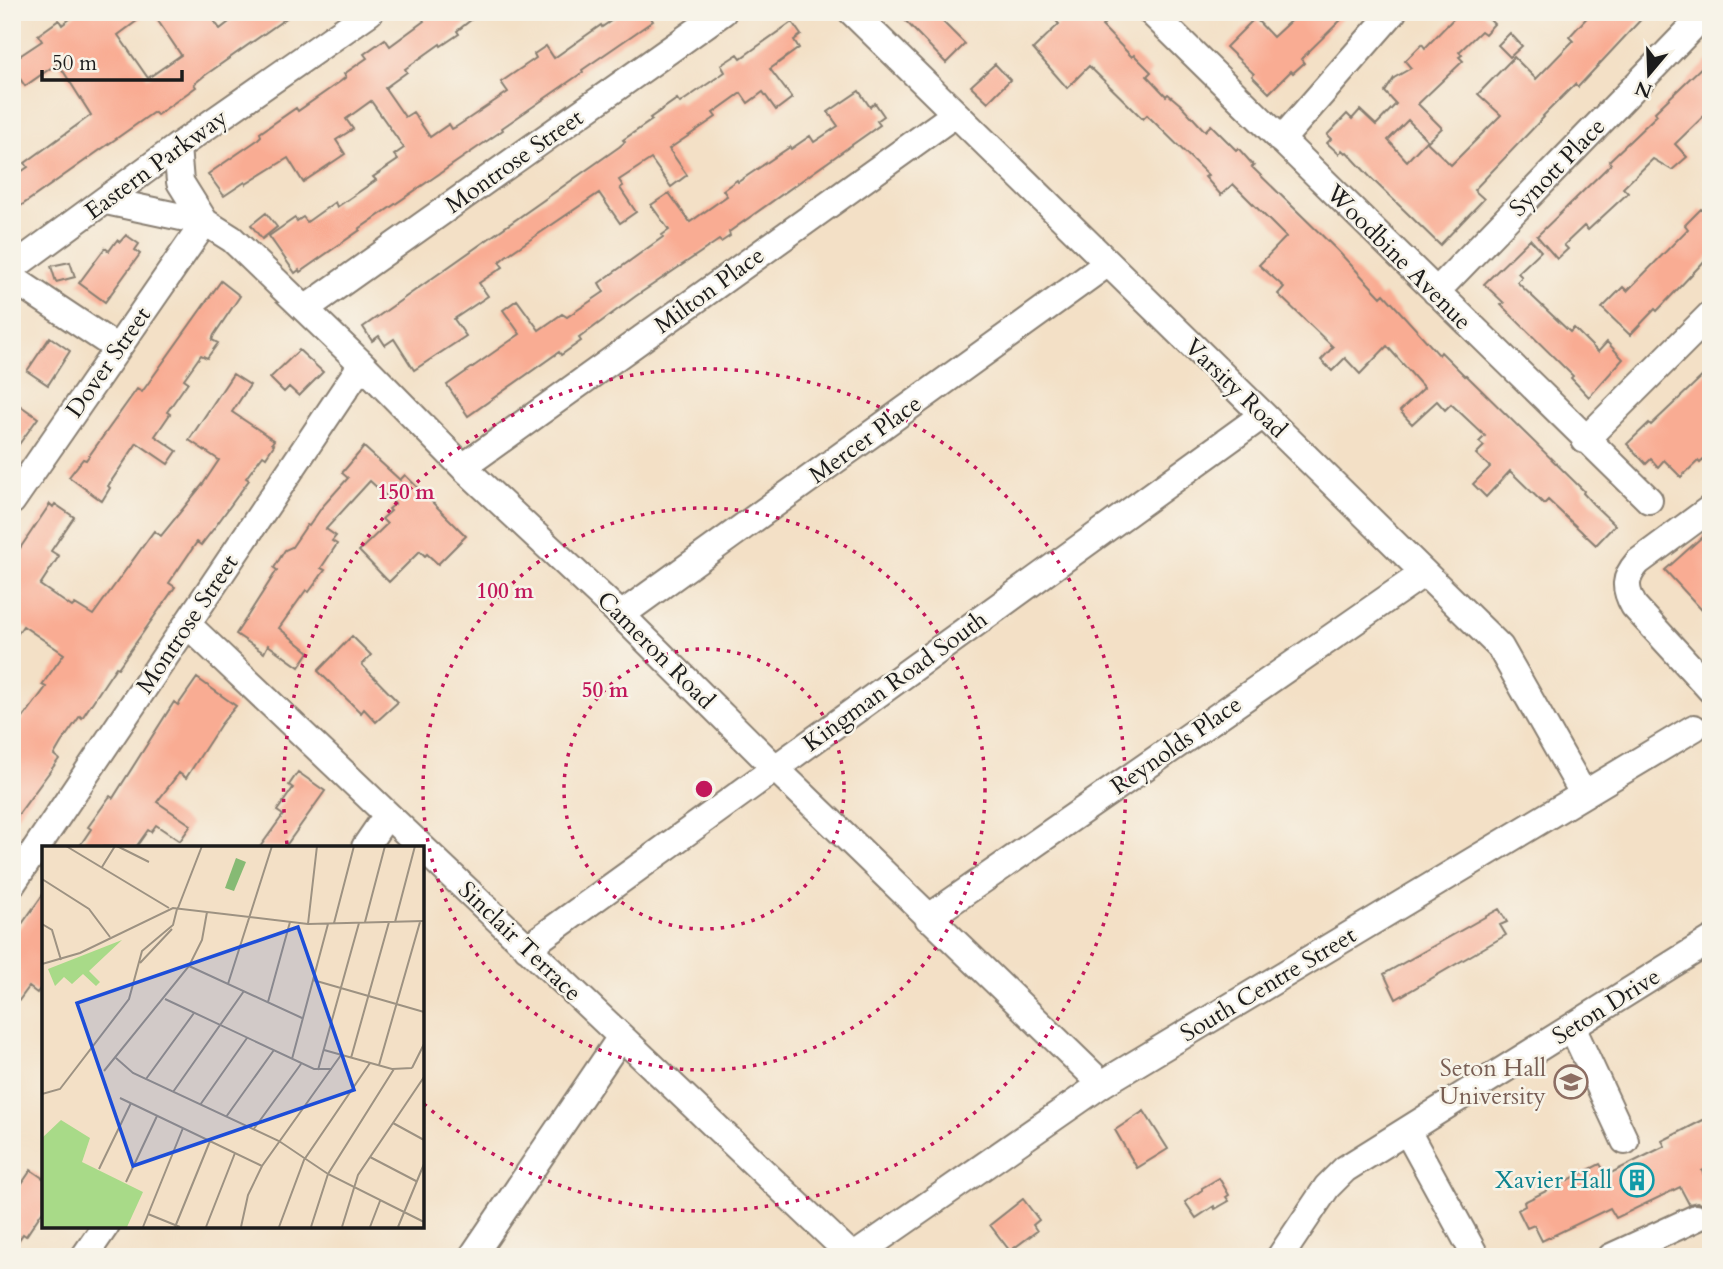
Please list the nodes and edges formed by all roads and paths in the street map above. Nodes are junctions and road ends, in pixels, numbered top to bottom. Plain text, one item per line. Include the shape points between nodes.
1 (370, 12) edge
2 (723, 12) edge
3 (852, 12) edge
4 (1151, 12) edge
5 (1393, 12) edge
6 (1707, 12) edge
7 (956, 114) junction
8 (1281, 140) junction
9 (177, 147) junction
10 (106, 201) junction
11 (205, 222) junction
12 (1108, 263) junction
13 (12, 268) edge
14 (12, 278) edge
15 (1436, 292) junction
16 (305, 309) junction
17 (1711, 314) edge
18 (117, 348) junction
19 (362, 364) junction
20 (1263, 415) junction
21 (1586, 440) junction
22 (463, 467) junction
23 (1649, 500) dead end
24 (12, 501) edge
25 (1711, 508) edge
26 (1424, 573) junction
27 (621, 615) junction
28 (187, 624) junction
29 (1711, 690) edge
30 (1694, 728) dead end
31 (775, 768) junction
32 (1583, 793) junction
33 (387, 815) junction
34 (366, 846) edge
35 (420, 846) edge
36 (424, 850) edge
37 (17, 868) edge
38 (928, 918) junction
39 (1711, 940) edge
40 (527, 948) junction
41 (1572, 1027) junction
42 (621, 1037) junction
43 (1102, 1084) junction
44 (1406, 1131) junction
45 (1625, 1142) dead end
46 (1696, 1218) dead end
47 (105, 1227) edge
48 (1624, 1254) edge
49 (85, 1257) edge
50 (472, 1257) edge
51 (853, 1257) edge
52 (1280, 1257) edge
53 (1476, 1257) edge

1 - 9 street, Eastern Parkway
2 - 16 street, Montrose Street
3 - 7 street, Varsity Road
4 - 8 street, Woodbine Avenue
5 - 8 street
6 - 15 street, Synott Place
7 - 12 street, Varsity Road
7 - 22 street, Milton Place
8 - 15 street, Woodbine Avenue
9 - 10 street, Eastern Parkway
9 - 11 street, Cameron Road via 180,182
10 - 11 street, Cameron Road
10 - 13 street, Eastern Parkway
11 - 16 street, Cameron Road via 232,239
11 - 18 street, Dover Street
12 - 20 street, Varsity Road
12 - 27 street, Mercer Place
14 - 18 street
15 - 21 street, Woodbine Avenue
16 - 19 street, Cameron Road
17 - 21 street
18 - 24 street, Dover Street
19 - 22 street, Cameron Road
19 - 28 street, Montrose Street
20 - 26 street, Varsity Road
20 - 31 street, Kingman Road South
21 - 23 street, Woodbine Avenue
22 - 27 street, Cameron Road
25 - 29 street via 1638,562 1626,583 1634,606
26 - 32 street, Varsity Road via 1500,647
26 - 38 street, Reynolds Place
27 - 31 street, Cameron Road
28 - 33 street, Sinclair Terrace
28 - 37 street, Montrose Street
30 - 32 street, South Centre Street
31 - 38 street, Cameron Road
31 - 40 street, Kingman Road South
32 - 43 street, South Centre Street
33 - 34 street
33 - 35 street, Sinclair Terrace
36 - 40 street, Sinclair Terrace
38 - 43 street, Cameron Road
39 - 41 street, Seton Drive
40 - 42 street, Sinclair Terrace
41 - 44 street, Seton Drive
41 - 45 street
42 - 50 street
42 - 51 street, Sinclair Terrace
43 - 51 street, South Centre Street
44 - 52 street, Seton Drive via 1345,1169 1327,1187
44 - 53 street
46 - 48 street
47 - 49 street

